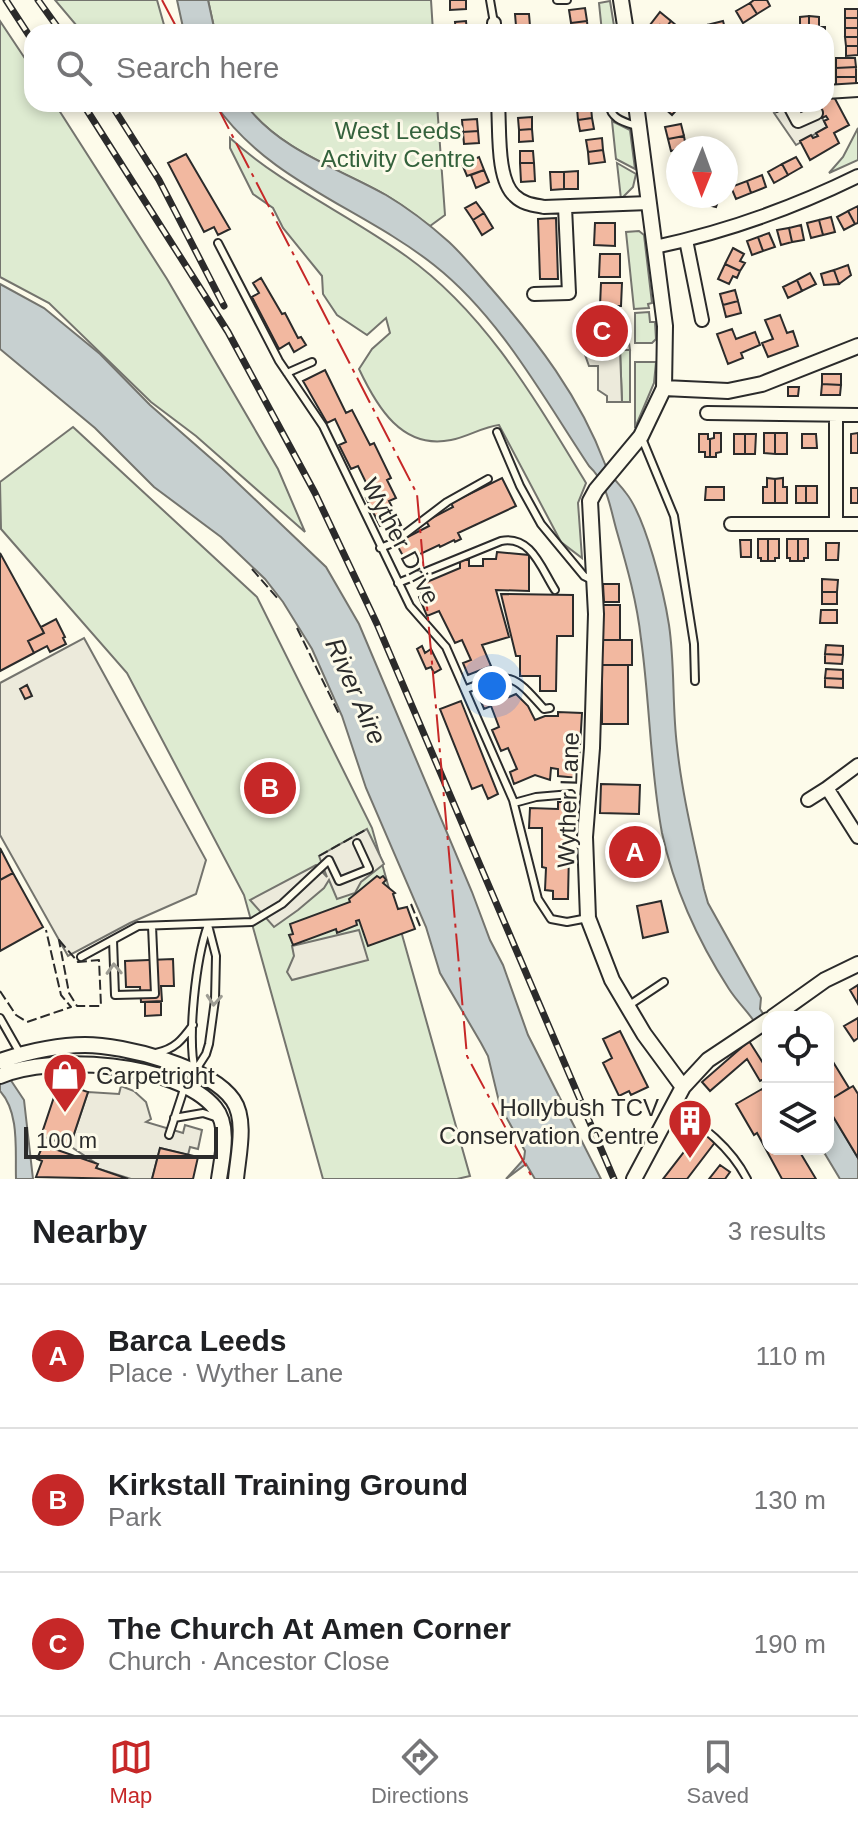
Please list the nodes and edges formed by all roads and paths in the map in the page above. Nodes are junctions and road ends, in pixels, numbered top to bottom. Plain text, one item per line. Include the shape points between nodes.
1 (490, 0) edge
2 (557, 0) edge
3 (567, 0) edge
4 (621, 0) edge
5 (493, 24) edge
6 (625, 24) edge
7 (858, 90) edge
8 (834, 92) edge
9 (499, 112) edge
10 (610, 112) edge
11 (637, 112) edge
12 (793, 112) edge
13 (816, 113) dead end
14 (639, 127) junction
15 (858, 176) edge
16 (649, 203) junction
17 (565, 207) junction
18 (686, 240) junction
19 (218, 243) dead end
20 (655, 247) junction
21 (534, 294) dead end
22 (702, 320) dead end
23 (858, 346) edge
24 (312, 362) dead end
25 (287, 373) junction
26 (664, 388) junction
27 (707, 413) dead end
28 (836, 415) junction
29 (858, 415) edge
30 (497, 432) dead end
31 (641, 436) junction
32 (488, 479) dead end
33 (731, 524) dead end
34 (836, 524) junction
35 (858, 524) edge
36 (380, 548) junction
37 (595, 581) junction
38 (398, 583) junction
39 (555, 590) dead end
40 (695, 681) dead end
41 (466, 689) junction
42 (550, 708) dead end
43 (858, 765) edge
44 (827, 788) junction
45 (571, 794) dead end
46 (808, 800) dead end
47 (514, 803) junction
48 (858, 837) edge
49 (357, 843) dead end
50 (588, 918) junction
51 (208, 925) junction
52 (152, 926) junction
53 (113, 940) junction
54 (81, 957) dead end
55 (858, 964) edge
56 (664, 982) dead end
57 (628, 1006) junction
58 (781, 1011) edge
59 (0, 1018) edge
60 (193, 1024) junction
61 (762, 1024) edge
62 (21, 1055) junction
63 (149, 1055) junction
64 (4, 1067) edge
65 (195, 1071) junction
66 (185, 1085) junction
67 (683, 1087) junction
68 (673, 1106) junction
69 (174, 1118) junction
70 (221, 1120) junction
71 (169, 1135) dead end
72 (219, 1179) edge
73 (236, 1179) edge
74 (634, 1179) edge
75 (747, 1179) edge

1 - 5 lane
2 - 3 lane
4 - 6 street
7 - 8 street
9 - 17 street via 504,180 513,195 527,204
10 - 14 lane
11 - 14 street, Wyther Lane
12 - 13 street via 798,121
14 - 16 street, Wyther Lane
15 - 18 street via 822,194
16 - 17 street
16 - 20 street, Wyther Lane
17 - 21 street via 569,293
18 - 20 street
18 - 22 street
19 - 25 lane, Wyther Drive
20 - 26 street, Wyther Lane via 665,326
23 - 26 street via 751,386 709,392
24 - 25 lane
25 - 36 lane, Wyther Drive via 323,426
26 - 31 street, Wyther Lane
27 - 28 street
28 - 29 street
28 - 34 street
30 - 37 lane via 541,524 584,576
31 - 37 street, Wyther Lane via 590,501
31 - 40 lane via 674,516
32 - 36 lane
33 - 34 street
34 - 35 street
36 - 38 lane, Wyther Drive
37 - 50 street, Wyther Lane via 585,837
38 - 39 lane via 513,538 529,547
38 - 41 lane, Wyther Drive via 410,606 446,647
41 - 42 lane via 501,676 520,682 544,709
41 - 47 lane, Wyther Drive
43 - 44 street
44 - 46 street
44 - 48 street
45 - 47 lane
47 - 50 lane, Wyther Drive via 538,899 551,919
49 - 51 lane via 369,869 339,881 329,860 282,904 252,922
50 - 57 street, Wyther Lane
51 - 52 lane
51 - 60 lane
51 -> 65 lane via 216,956 215,1000 209,1044
52 - 53 lane via 138,926
52 -> 53 lane via 155,994 115,995
53 - 54 lane
55 - 58 street
56 - 57 lane
57 - 67 street, Wyther Lane
59 - 62 lane
60 - 63 lane via 180,1043
60 - 65 lane
61 - 67 street via 708,1060
62 - 63 street via 89,1045
62 - 64 street
63 - 65 street
64 - 66 street via 92,1065
65 - 66 street
65 - 73 street via 223,1090 238,1112
66 - 69 lane
66 - 70 street via 215,1107
67 - 68 street
68 - 74 street
68 - 75 lane via 706,1127
69 - 70 lane via 203,1113
69 - 71 lane
70 - 72 street

